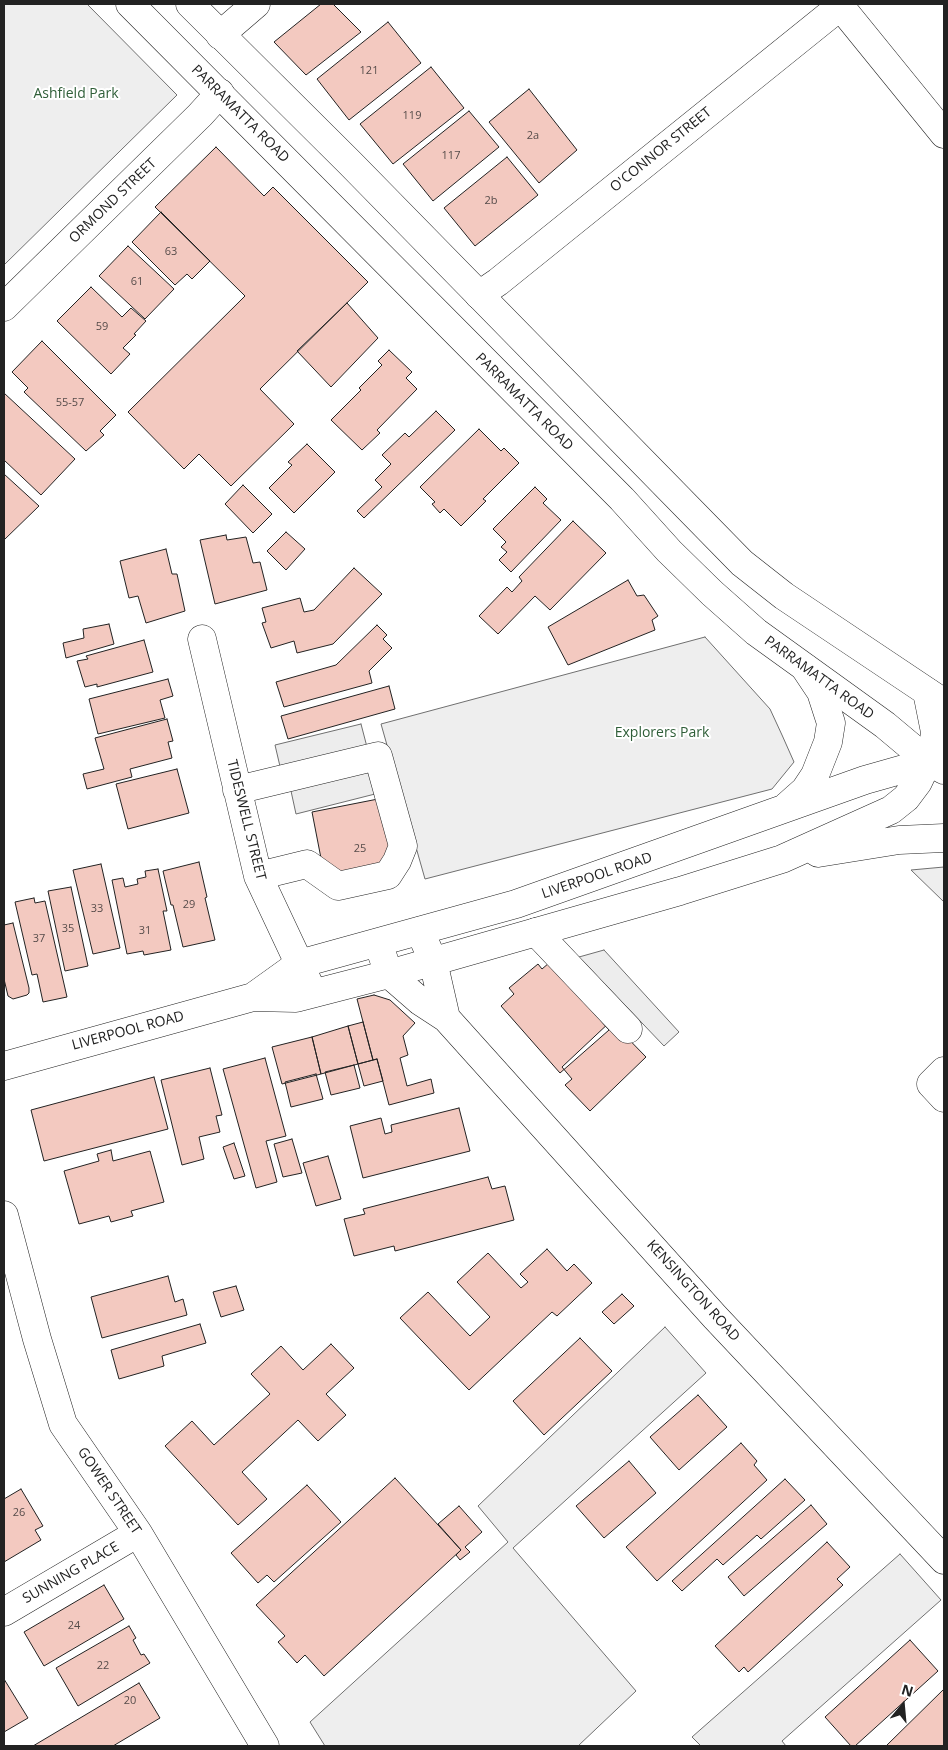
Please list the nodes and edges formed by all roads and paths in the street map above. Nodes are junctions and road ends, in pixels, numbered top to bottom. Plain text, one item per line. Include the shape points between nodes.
1 (130, 4) edge
2 (190, 4) edge
3 (256, 4) edge
4 (841, 5) edge
5 (220, 35) junction
6 (220, 94) junction
7 (944, 134) edge
8 (479, 295) junction
9 (4, 307) edge
10 (202, 639) dead end
11 (805, 668) junction
12 (936, 698) edge
13 (939, 763) edge
14 (237, 790) junction
15 (782, 810) junction
16 (944, 838) edge
17 (782, 859) junction
18 (258, 876) junction
19 (420, 931) junction
20 (536, 932) junction
21 (378, 943) junction
22 (433, 961) junction
23 (299, 964) junction
24 (389, 974) junction
25 (313, 994) junction
26 (253, 997) junction
27 (446, 1018) junction
28 (628, 1029) dead end
29 (4, 1066) edge
30 (944, 1071) edge
31 (944, 1098) edge
32 (4, 1215) edge
33 (138, 1533) junction
34 (944, 1560) edge
35 (4, 1612) edge
36 (265, 1746) edge

1 - 6 main road, PARRAMATTA ROAD
2 - 5 main road
3 - 5 main road
4 - 7 main road
4 - 8 main road, O'CONNOR STREET
5 - 8 main road
6 - 9 main road, ORMOND STREET
6 - 11 main road, PARRAMATTA ROAD via 622,499 683,565 756,632
8 - 12 main road via 742,563 784,596
10 - 14 main road, TIDESWELL STREET
11 - 13 main road, PARRAMATTA ROAD
11 - 15 main road via 827,707 831,723 828,742 815,775 805,790
12 - 13 main road via 933,748
13 - 15 main road, LIVERPOOL ROAD via 865,780
13 - 17 main road via 891,810
14 - 18 main road, TIDESWELL STREET
14 - 18 main road via 378,756 403,846 388,875 338,886 307,864
15 - 19 main road, LIVERPOOL ROAD via 516,904
16 - 17 main road via 899,840
17 - 20 main road, LIVERPOOL ROAD
18 - 23 main road, TIDESWELL STREET
19 - 21 main road, LIVERPOOL ROAD
19 - 22 main road, KENSINGTON ROAD
20 - 22 main road, LIVERPOOL ROAD
20 - 28 main road
21 - 23 main road, LIVERPOOL ROAD
21 - 24 main road, KENSINGTON ROAD
22 - 24 main road, LIVERPOOL ROAD
22 - 27 main road, KENSINGTON ROAD
23 - 25 main road, TIDESWELL STREET
23 - 26 main road, LIVERPOOL ROAD
24 - 25 main road, LIVERPOOL ROAD
24 - 27 main road, KENSINGTON ROAD
25 - 26 main road, LIVERPOOL ROAD via 296,998
26 - 29 main road, LIVERPOOL ROAD
27 - 34 main road, KENSINGTON ROAD via 715,1317
30 - 31 main road via 931,1084
32 - 33 main road, GOWER STREET via 63,1424
33 - 35 main road, SUNNING PLACE
33 - 36 main road, GOWER STREET

